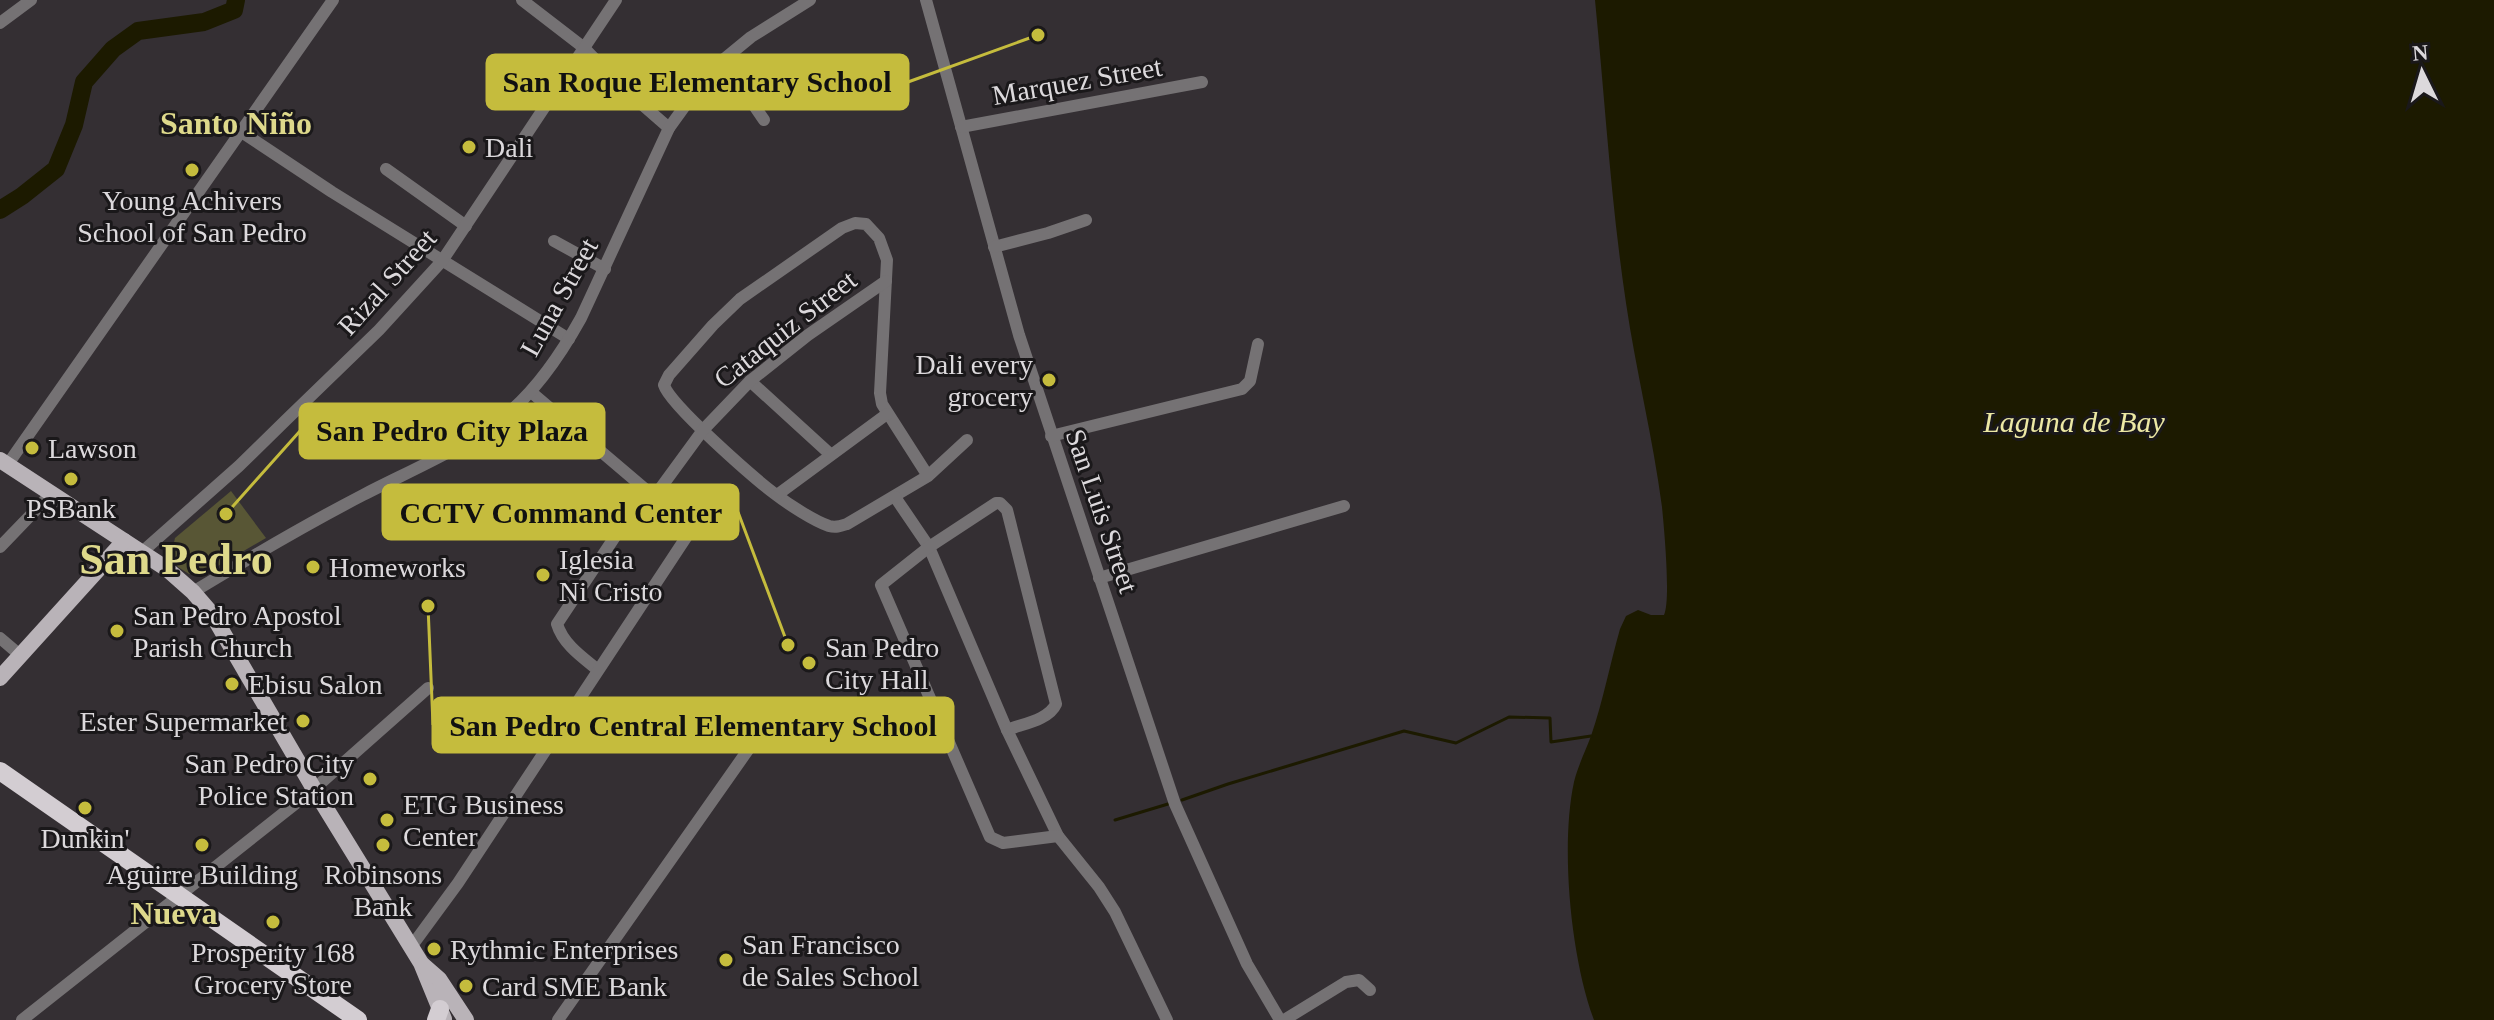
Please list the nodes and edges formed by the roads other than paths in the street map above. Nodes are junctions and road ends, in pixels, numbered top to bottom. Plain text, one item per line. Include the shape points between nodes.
1 (31, 0) edge
2 (333, 0) edge
3 (522, 0) edge
4 (616, 0) edge
5 (810, 0) edge
6 (926, 0) edge
7 (0, 23) edge
8 (583, 47) junction
9 (723, 60) junction
10 (1202, 82) dead end
11 (764, 120) dead end
12 (961, 127) junction
13 (669, 128) junction
14 (240, 131) junction
15 (386, 169) dead end
16 (1086, 220) dead end
17 (466, 226) junction
18 (554, 241) dead end
19 (994, 247) junction
20 (442, 261) junction
21 (605, 269) junction
22 (886, 281) junction
23 (569, 339) junction
24 (1258, 344) dead end
25 (750, 381) junction
26 (531, 392) junction
27 (887, 414) junction
28 (703, 430) junction
29 (1051, 436) junction
30 (967, 440) dead end
31 (830, 454) junction
32 (4, 462) edge
33 (928, 476) junction
34 (52, 493) junction
35 (650, 493) junction
36 (777, 495) junction
37 (895, 497) junction
38 (1344, 506) dead end
39 (124, 541) junction
40 (0, 547) edge
41 (929, 547) junction
42 (142, 552) junction
43 (1099, 578) junction
44 (193, 592) junction
45 (0, 638) edge
46 (20, 655) junction
47 (598, 670) junction
48 (0, 678) edge
49 (428, 688) dead end
50 (762, 730) dead end
51 (1007, 730) junction
52 (0, 771) edge
53 (314, 789) junction
54 (1058, 836) junction
55 (181, 895) junction
56 (411, 947) junction
57 (421, 963) junction
58 (1370, 990) dead end
59 (39, 1007) junction
60 (440, 1016) edge
61 (22, 1020) edge
62 (48, 1020) edge
63 (358, 1020) edge
64 (466, 1020) edge
65 (558, 1020) edge
66 (1167, 1020) edge
67 (1282, 1020) edge

1 - 7 street
2 - 14 street
3 - 8 street
4 - 8 street, Rizal Street
5 - 9 street, Luna Street
6 - 12 street, San Luis Street
8 - 13 street
8 - 17 street, Rizal Street
9 - 11 street
9 - 13 street, Luna Street
10 - 12 street, Marquez Street
12 - 19 street, San Luis Street
13 - 21 street, Luna Street
14 - 20 street
14 - 32 street
15 - 17 street
16 - 19 street
17 - 20 street, Rizal Street
18 - 21 street
19 - 29 street, San Luis Street
20 - 23 street
20 - 42 street, Rizal Street via 268,439
21 - 23 street, Luna Street
22 - 25 street, Cataquiz Street
22 - 27 street via 880,393
22 - 28 street via 887,260 879,238 866,224 855,223 740,299 664,385
23 - 26 street, Luna Street
24 - 29 street via 1250,381 1242,389
25 - 28 street, Cataquiz Street
25 - 31 street
26 - 35 street
26 - 44 street, Luna Street via 467,440
27 - 31 street
27 - 33 street
28 - 35 street, Cataquiz Street
28 - 36 street
29 - 43 street, San Luis Street
30 - 33 street
31 - 36 street
32 - 34 main road
33 - 37 street
34 - 39 main road
34 - 40 street
35 - 47 street via 689,533
35 - 47 street, Cataquiz Street via 557,624 577,653
36 - 37 street via 836,527
37 - 41 street
38 - 43 street
39 - 42 main road
39 - 46 main road
41 - 51 street
41 - 51 street via 991,504 1000,503 1007,510 1056,704 1047,715
41 - 54 street via 881,585 987,832 1003,843
42 - 44 main road
43 - 67 street, San Luis Street via 1175,804 1247,964
44 - 53 main road via 212,614
45 - 46 street
46 - 48 main road
47 - 56 street
49 - 53 street
50 - 65 street
51 - 54 street
52 - 55 highway
53 - 55 street
53 - 56 main road
54 - 66 street via 1115,912
55 - 59 street
55 - 63 highway
56 - 57 main road
57 - 60 main road
57 - 64 main road via 439,979
58 - 67 street via 1359,980 1346,982
59 - 61 street
59 - 62 street

